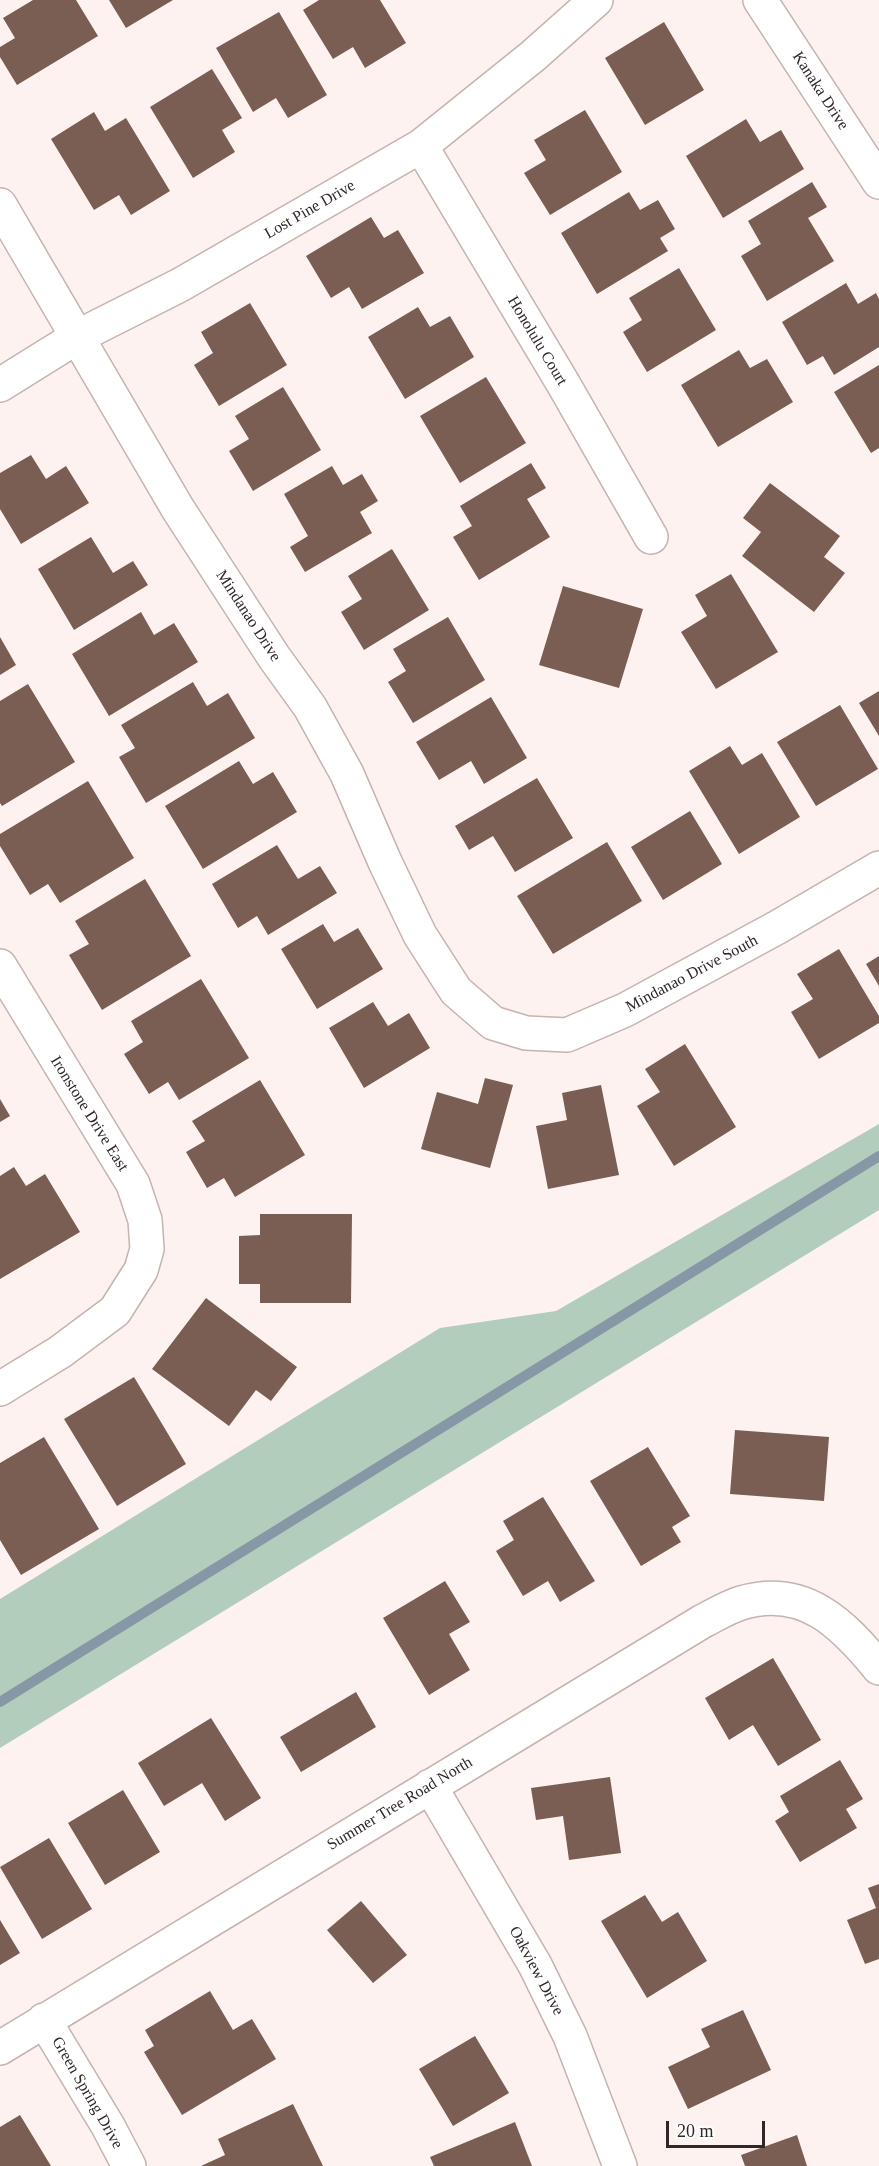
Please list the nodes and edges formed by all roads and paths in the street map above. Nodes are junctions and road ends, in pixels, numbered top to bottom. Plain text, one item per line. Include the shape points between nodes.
1 (596, 0) edge
2 (760, 0) edge
3 (421, 146) junction
4 (879, 182) edge
5 (0, 205) edge
6 (77, 337) junction
7 (0, 385) edge
8 (651, 537) dead end
9 (879, 868) edge
10 (0, 966) edge
11 (493, 1023) joint
12 (0, 1389) edge
13 (879, 1668) edge
14 (430, 1786) junction
15 (44, 2020) junction
16 (0, 2048) edge
17 (129, 2166) edge
18 (620, 2166) edge

1 - 3 street, Lost Pine Drive
2 - 4 street, Kanaka Drive
3 - 6 street, Lost Pine Drive via 180,285
3 - 8 street, Honolulu Court
5 - 6 street, Mindanao Drive
6 - 7 street, Lost Pine Drive
6 - 11 street, Mindanao Drive via 178,509 310,707 347,774 420,935 456,991
9 - 11 street, Mindanao Drive South via 625,1010 567,1035 526,1033
10 - 12 street, Ironstone Drive East via 133,1184 146,1220 147,1249 141,1270 114,1311 60,1352
13 - 14 street, Summer Tree Road North via 837,1622 811,1605 775,1598 741,1603 703,1621
14 - 15 street, Summer Tree Road North
14 - 18 street, Oakview Drive via 535,1965 570,2036
15 - 16 street, Summer Tree Road North
15 - 17 street, Green Spring Drive

